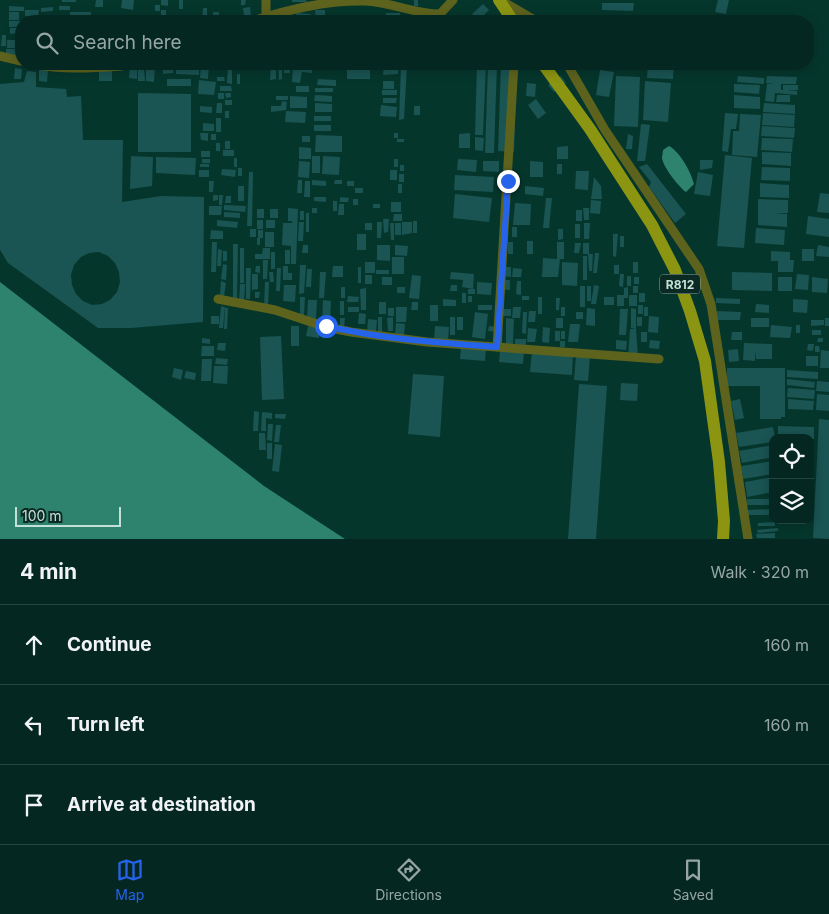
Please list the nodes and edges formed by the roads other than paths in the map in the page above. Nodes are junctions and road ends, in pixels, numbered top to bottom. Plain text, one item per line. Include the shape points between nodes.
1 (266, 0) edge
2 (453, 0) edge
3 (499, 0) edge
4 (266, 15) edge
5 (273, 15) edge
6 (509, 15) edge
7 (525, 15) edge
8 (0, 56) edge
9 (15, 60) edge
10 (514, 70) edge
11 (547, 70) edge
12 (570, 70) edge
13 (218, 299) dead end
14 (497, 347) junction
15 (659, 360) dead end
16 (723, 539) edge
17 (748, 539) edge

1 - 4 street
2 - 5 street via 440,14 425,14 364,1 304,6
3 - 6 main road
3 - 7 street
8 - 9 street
10 - 14 street
11 - 16 main road, R812 via 652,225 690,311 705,361 722,486
12 - 17 street via 605,130 700,269 711,304
13 - 14 street via 275,310 351,332
14 - 15 street

